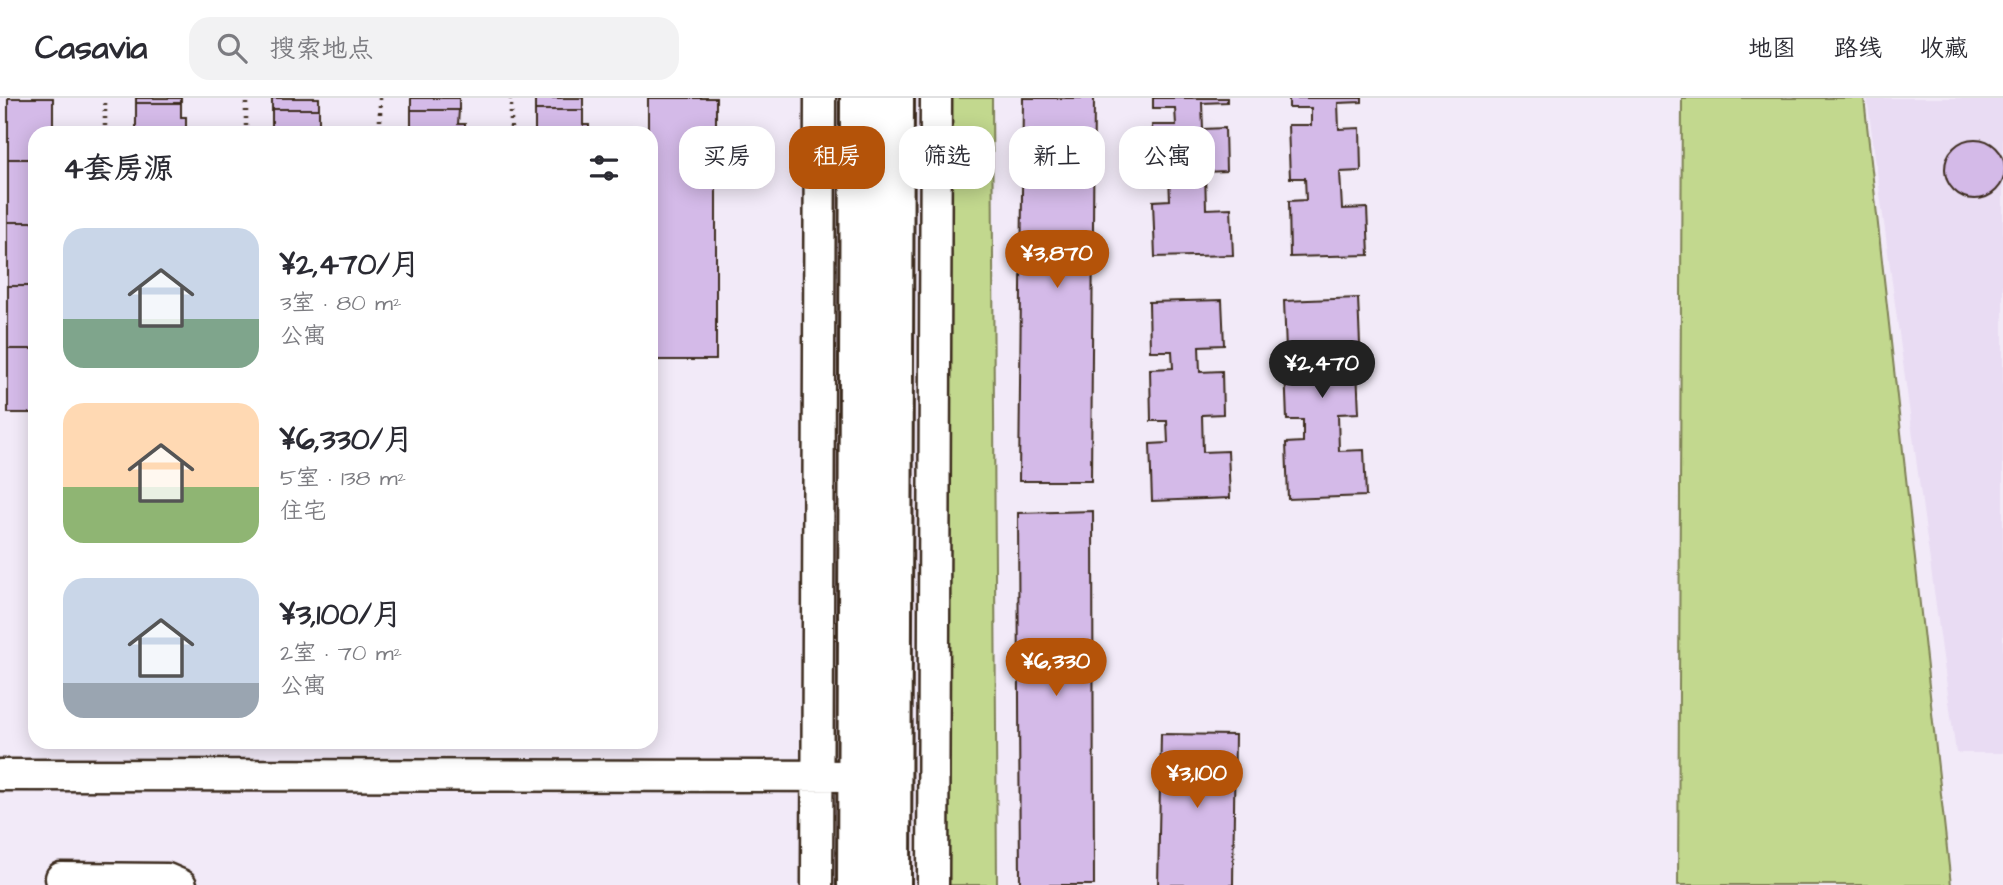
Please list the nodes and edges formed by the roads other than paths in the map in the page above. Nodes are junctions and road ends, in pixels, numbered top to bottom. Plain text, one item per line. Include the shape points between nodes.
1 (820, 98) edge
2 (860, 98) edge
3 (894, 98) edge
4 (936, 98) edge
5 (0, 775) edge
6 (818, 776) junction
7 (875, 776) junction
8 (61, 878) dead end
9 (181, 885) edge
10 (817, 885) edge
11 (857, 885) edge
12 (891, 885) edge
13 (933, 885) edge

1 - 6 street
2 - 7 highway
3 - 7 highway
4 - 13 street
5 - 6 street
6 - 7 street
6 - 10 street
7 - 11 highway
7 - 12 highway
8 - 9 street via 167,879

